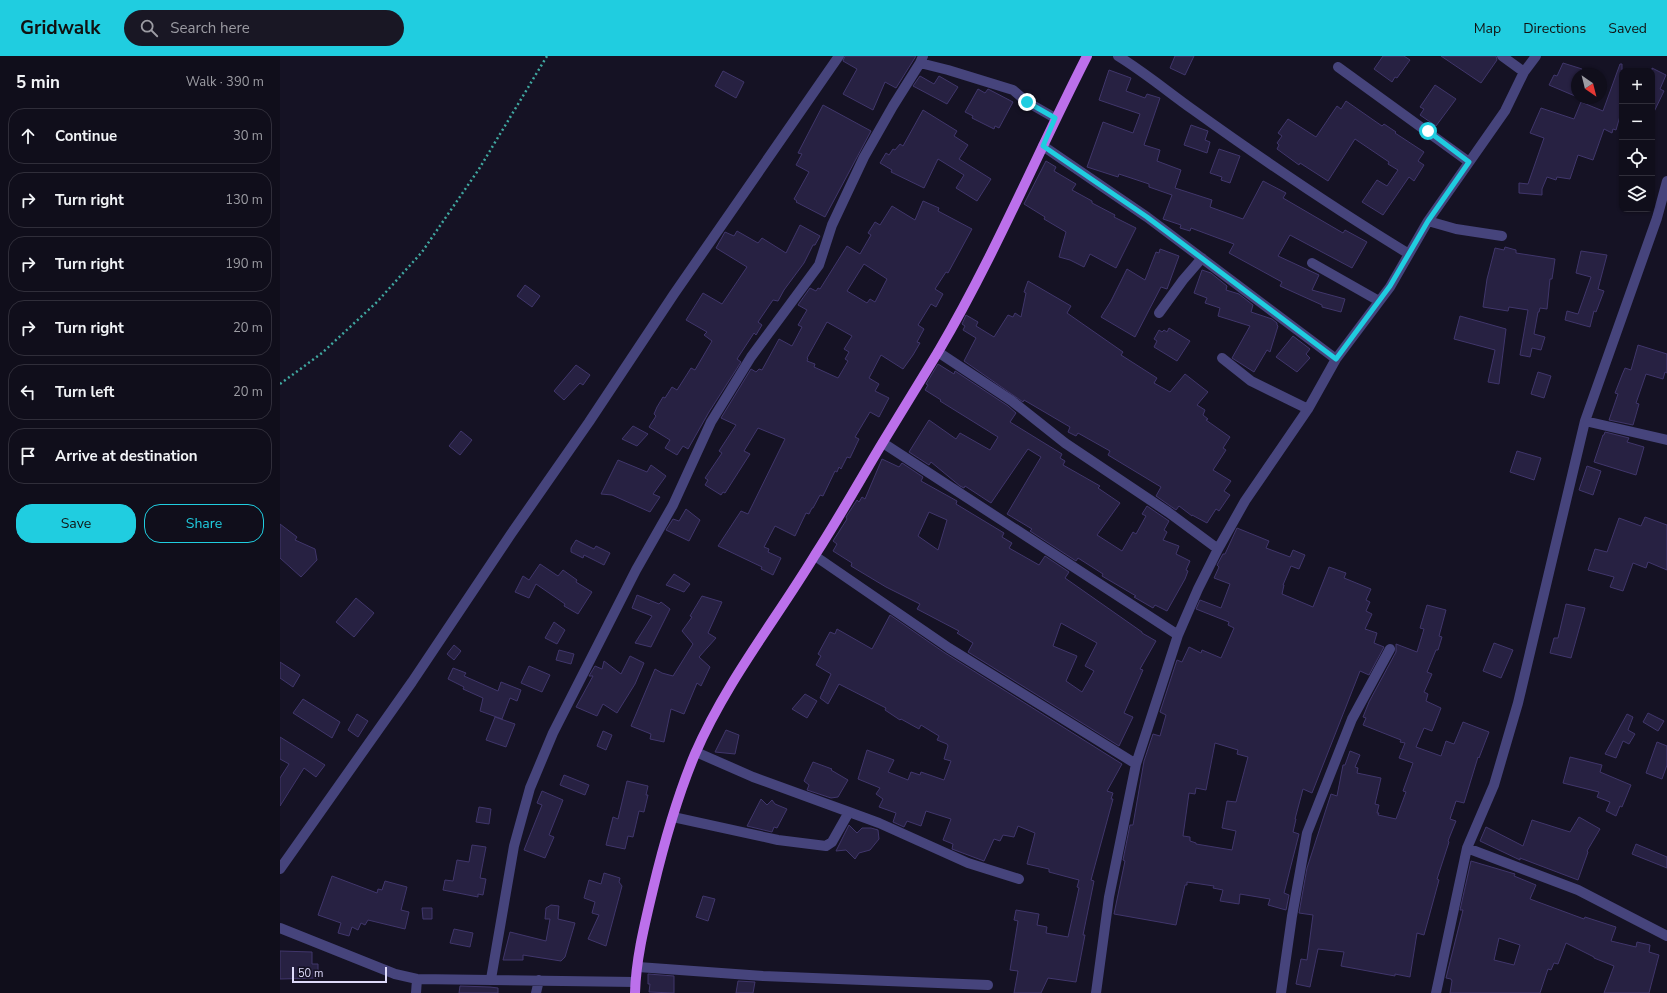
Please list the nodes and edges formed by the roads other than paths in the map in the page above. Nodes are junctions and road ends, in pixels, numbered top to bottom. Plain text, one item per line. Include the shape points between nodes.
1 (839, 56) edge
2 (1087, 56) edge
3 (1118, 56) edge
4 (1502, 56) edge
5 (1536, 56) edge
6 (922, 60) edge
7 (1338, 67) dead end
8 (1524, 72) junction
9 (1055, 118) junction
10 (1043, 146) junction
11 (1469, 162) junction
12 (1667, 181) edge
13 (1428, 221) junction
14 (1502, 236) dead end
15 (1409, 254) junction
16 (1202, 258) junction
17 (1312, 263) dead end
18 (1379, 301) junction
19 (1159, 313) dead end
20 (938, 352) junction
21 (1222, 358) dead end
22 (1336, 359) junction
23 (1308, 409) junction
24 (1585, 421) junction
25 (1667, 440) edge
26 (883, 443) junction
27 (1218, 549) junction
28 (815, 556) junction
29 (1178, 635) junction
30 (1390, 649) dead end
31 (696, 752) junction
32 (1136, 764) junction
33 (848, 812) junction
34 (673, 816) junction
35 (1467, 848) junction
36 (280, 869) edge
37 (1019, 879) dead end
38 (280, 928) edge
39 (1667, 936) edge
40 (638, 967) junction
41 (417, 979) junction
42 (491, 979) junction
43 (539, 980) junction
44 (635, 982) junction
45 (988, 985) dead end
46 (416, 993) edge
47 (536, 993) edge
48 (635, 993) edge
49 (1096, 993) edge
50 (1281, 993) edge
51 (1436, 993) edge

1 - 36 street via 674,294 412,682
2 - 9 main road
3 - 15 street via 1146,73 1192,109 1336,209
4 - 8 street
5 - 8 street
6 - 9 street via 1013,90 1027,102
6 - 42 street via 892,106 864,157 832,225 818,265 751,357 711,422 673,505 636,570 553,733 530,788 514,846
7 - 11 street
8 - 11 street via 1505,111
9 - 10 main road
10 - 16 street via 1098,182
10 - 20 main road via 982,271
11 - 13 street
12 - 24 street
13 - 14 street via 1456,229
13 - 15 street
15 - 18 street
16 - 19 street
16 - 22 street
17 - 18 street
18 - 22 street
20 - 26 main road
20 - 27 street via 1012,401 1065,443
21 - 23 street via 1251,381
22 - 23 street
23 - 27 street via 1245,501
24 - 25 street
24 - 35 street via 1518,703 1494,785
26 - 28 main road
26 - 29 street
27 - 29 street
28 - 31 main road via 742,668
28 - 32 street via 949,648
29 - 32 street
30 - 50 street via 1352,719 1307,833
31 - 33 street via 753,777
31 - 34 main road
32 - 49 street via 1109,897
33 - 34 street via 832,842 826,846 778,840
33 - 37 street via 879,823 968,863
34 - 40 main road via 644,927
35 - 39 street via 1578,890
35 - 51 street
38 - 41 street via 394,974
40 - 44 main road
40 - 45 street via 763,976
41 - 42 street
41 - 46 street
42 - 43 street
43 - 44 street
43 - 47 street
44 - 48 main road

